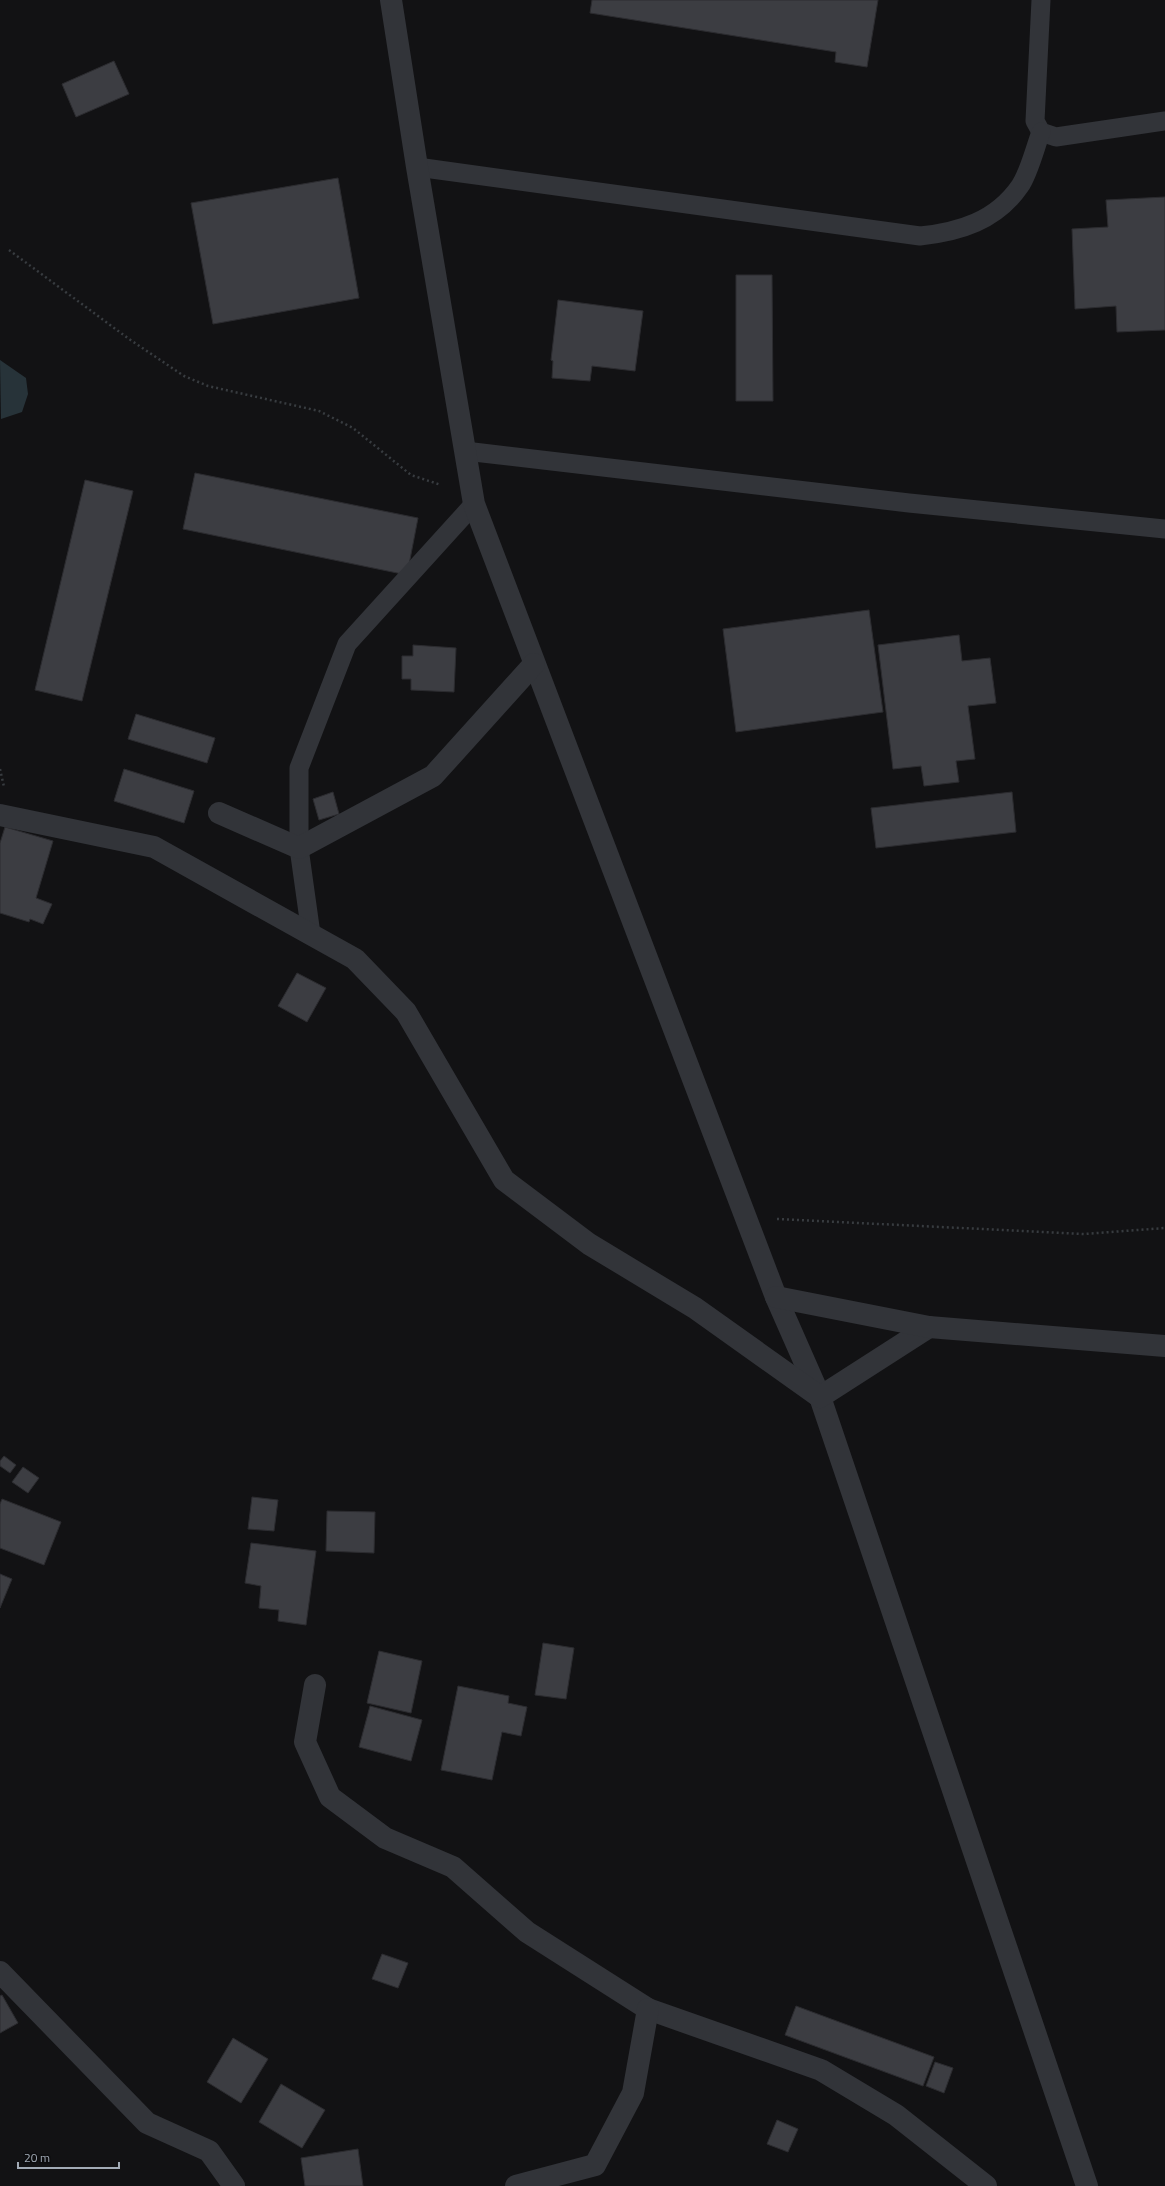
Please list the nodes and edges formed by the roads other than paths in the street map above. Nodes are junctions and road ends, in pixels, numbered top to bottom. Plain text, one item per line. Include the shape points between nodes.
1 (391, 0) edge
2 (1041, 0) edge
3 (1165, 121) edge
4 (1041, 132) junction
5 (417, 167) junction
6 (465, 451) junction
7 (473, 499) junction
8 (1165, 529) edge
9 (534, 664) junction
10 (219, 813) dead end
11 (0, 815) edge
12 (299, 848) junction
13 (311, 934) junction
14 (776, 1297) junction
15 (929, 1327) junction
16 (1165, 1346) edge
17 (820, 1397) junction
18 (315, 1685) dead end
19 (0, 1972) edge
20 (648, 2008) junction
21 (234, 2186) edge
22 (516, 2186) edge
23 (986, 2186) edge
24 (1087, 2186) edge

1 - 5 street
2 - 4 lane via 1035,121
3 - 4 lane via 1056,137
4 - 5 lane via 1021,186 1000,210 964,228 920,236
5 - 6 street
6 - 7 street
6 - 8 lane via 909,503
7 - 9 street
7 - 12 lane via 347,644 299,768
9 - 12 street via 433,776
9 - 14 street
10 - 12 street
11 - 13 street via 154,847
12 - 13 lane
13 - 17 street via 355,959 406,1012 504,1180 589,1244 695,1308
14 - 15 street
14 - 17 street
15 - 16 street
15 - 17 street
17 - 24 street
18 - 20 street via 305,1742 330,1797 385,1838 453,1867 527,1932
19 - 21 street via 147,2123 209,2151
20 - 22 street via 633,2093 594,2165
20 - 23 street via 821,2070 896,2115

